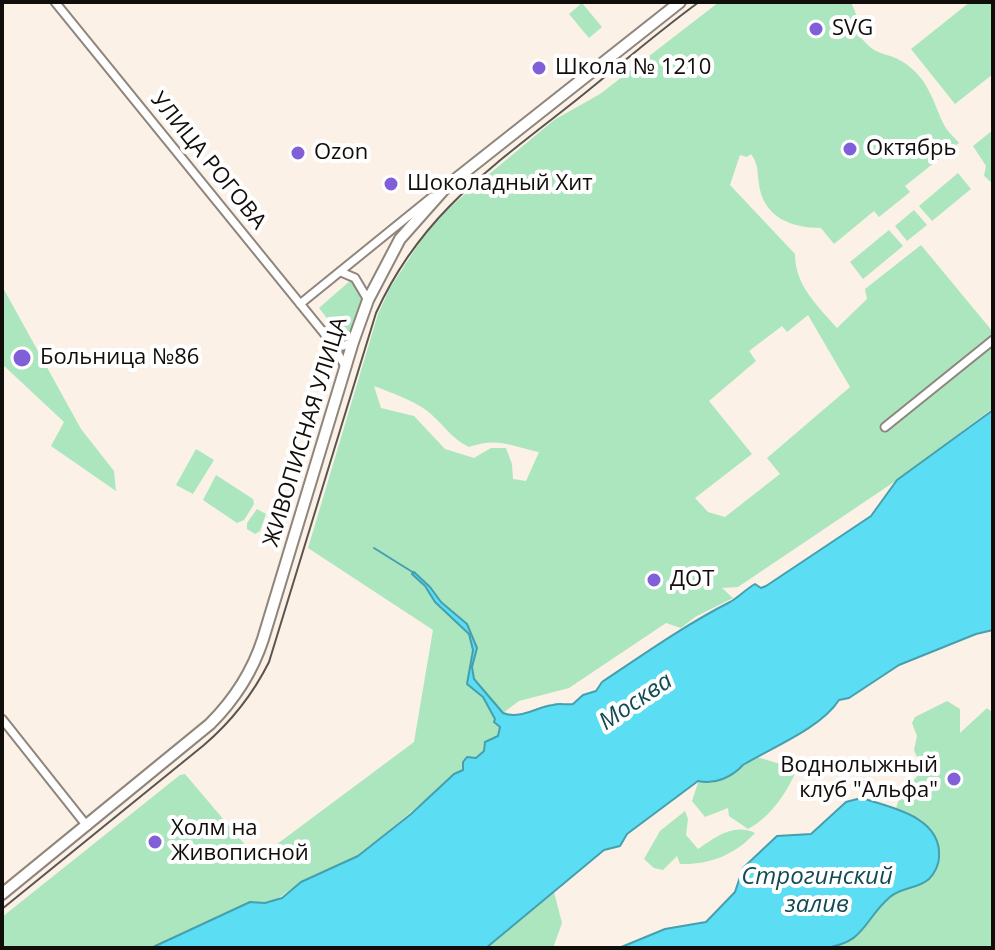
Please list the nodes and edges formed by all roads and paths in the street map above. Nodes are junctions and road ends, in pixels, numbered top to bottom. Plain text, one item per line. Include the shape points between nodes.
1 (55, 2) edge
2 (680, 2) edge
3 (447, 186) junction
4 (340, 272) junction
5 (368, 300) junction
6 (300, 304) junction
7 (993, 340) edge
8 (353, 342) junction
9 (332, 343) junction
10 (346, 368) junction
11 (885, 427) dead end
12 (2, 719) edge
13 (87, 826) junction
14 (2, 894) edge

1 - 6 street, УЛИЦА РОГОВА
2 - 3 street, ЖИВОПИСНАЯ УЛИЦА
3 - 4 street
3 - 5 street, ЖИВОПИСНАЯ УЛИЦА via 400,239
4 - 5 street via 356,278
4 - 6 street
5 - 8 street, ЖИВОПИСНАЯ УЛИЦА
6 - 9 street, УЛИЦА РОГОВА
7 - 11 street
8 - 9 street
8 - 10 street, ЖИВОПИСНАЯ УЛИЦА
9 - 10 street, УЛИЦА РОГОВА
10 - 13 street, ЖИВОПИСНАЯ УЛИЦА via 245,682 210,724
12 - 13 street
13 - 14 street, ЖИВОПИСНАЯ УЛИЦА

